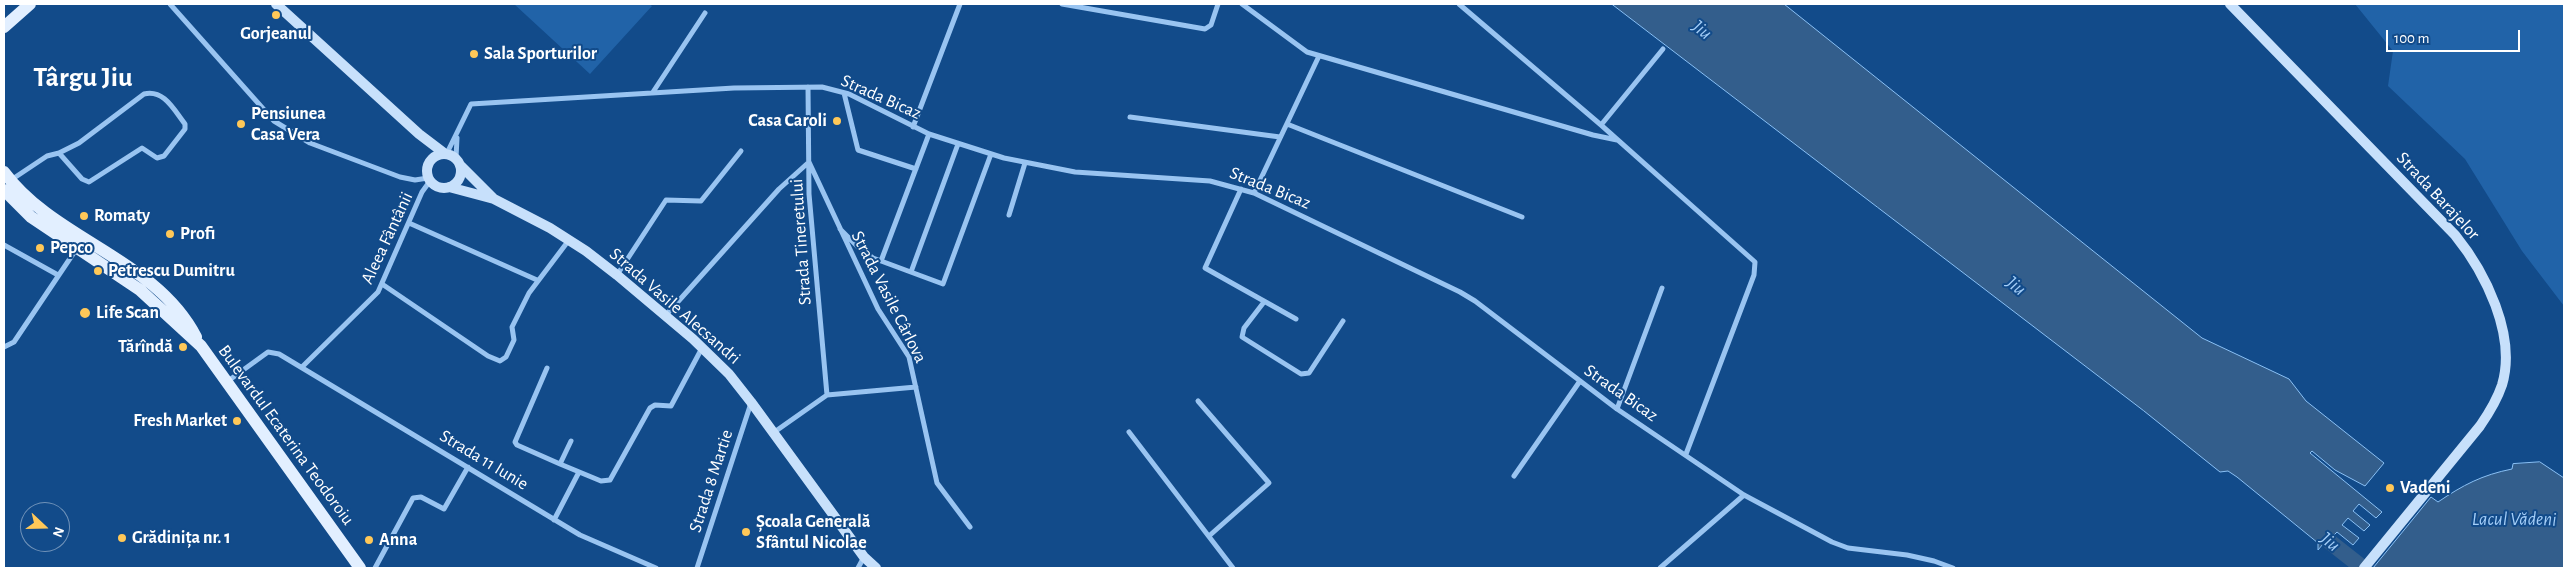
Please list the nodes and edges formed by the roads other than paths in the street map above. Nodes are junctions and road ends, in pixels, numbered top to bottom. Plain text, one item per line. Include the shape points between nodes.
1 (30, 4) edge
2 (170, 4) edge
3 (276, 4) edge
4 (960, 4) edge
5 (1062, 4) edge
6 (1218, 4) edge
7 (1242, 4) edge
8 (1460, 4) edge
9 (2230, 4) edge
10 (705, 13) dead end
11 (5, 25) edge
12 (1663, 49) dead end
13 (1319, 56) junction
14 (808, 87) junction
15 (653, 92) junction
16 (844, 93) junction
17 (1130, 116) dead end
18 (1287, 124) junction
19 (1601, 124) junction
20 (913, 127) junction
21 (419, 134) junction
22 (930, 134) junction
23 (457, 135) junction
24 (1280, 137) junction
25 (1618, 140) junction
26 (958, 144) junction
27 (741, 151) dead end
28 (59, 153) junction
29 (991, 154) junction
30 (452, 158) junction
31 (431, 159) junction
32 (809, 162) junction
33 (1025, 163) junction
34 (916, 169) junction
35 (429, 179) junction
36 (6, 181) edge
37 (449, 187) junction
38 (1241, 189) junction
39 (1254, 193) junction
40 (494, 199) junction
41 (1009, 215) dead end
42 (1522, 217) dead end
43 (409, 223) junction
44 (837, 225) junction
45 (569, 240) junction
46 (80, 243) junction
47 (4, 246) edge
48 (881, 261) junction
49 (911, 272) junction
50 (58, 274) junction
51 (617, 275) junction
52 (537, 280) junction
53 (382, 284) junction
54 (1662, 288) dead end
55 (1264, 302) junction
56 (666, 315) junction
57 (1296, 319) dead end
58 (1343, 321) dead end
59 (4, 347) edge
60 (702, 348) junction
61 (302, 367) junction
62 (547, 368) dead end
63 (228, 381) junction
64 (1580, 382) junction
65 (916, 387) junction
66 (827, 395) junction
67 (1198, 401) dead end
68 (751, 402) junction
69 (1617, 409) junction
70 (1129, 432) dead end
71 (773, 433) junction
72 (571, 441) dead end
73 (1686, 454) junction
74 (560, 464) junction
75 (468, 466) junction
76 (579, 472) junction
77 (1514, 476) dead end
78 (1744, 495) junction
79 (554, 520) junction
80 (970, 527) dead end
81 (1209, 536) junction
82 (864, 557) junction
83 (360, 568) edge
84 (375, 568) edge
85 (656, 568) edge
86 (697, 568) edge
87 (858, 568) edge
88 (876, 568) edge
89 (1233, 568) edge
90 (1660, 568) edge
91 (1953, 568) edge
92 (2364, 568) edge

1 - 11 main road
2 - 35 street via 253,100 292,134 400,177
3 - 21 street, Strada Vasile Alecsandri
4 - 20 street
5 - 6 street via 1205,29 1211,25
7 - 13 street via 1301,49
8 - 19 street
9 - 92 street, Strada Barajelor via 2472,256 2488,287 2504,344 2502,383 2491,410
10 - 15 street
12 - 19 street
13 - 18 street
13 - 25 street
14 - 15 street, Strada Bicaz
14 - 16 street, Strada Bicaz
14 - 32 street, Strada Tineretului
15 - 23 street, Strada Bicaz via 470,104
16 - 20 street, Strada Bicaz
16 - 34 street via 858,150
17 - 24 street
18 - 24 street
18 - 42 street
19 - 25 street
20 - 22 street, Strada Bicaz
21 - 30 street, Strada Vasile Alecsandri
21 - 31 street
22 - 26 street, Strada Bicaz
22 - 34 street
23 - 30 street, Strada Bicaz
23 - 30 street, Strada Bicaz
24 - 39 street
25 - 73 street via 1755,262 1754,275
26 - 29 street, Strada Bicaz
26 - 49 street
27 - 51 street via 701,201 666,200
28 - 28 street via 82,179 89,182 142,148 160,158 186,126 165,99 149,92 79,143
28 - 36 street via 47,156
29 - 33 street, Strada Bicaz
29 - 49 street via 942,284
30 - 31 street
30 - 37 street via 459,179
30 - 40 street, Strada Vasile Alecsandri
31 - 35 street via 427,168
32 - 44 street, Strada Vasile Cârlova
32 - 56 street via 780,189
32 - 66 street, Strada Tineretului
33 - 38 street, Strada Bicaz via 1075,172 1210,180
33 - 41 street
34 - 48 street
35 - 37 street via 438,187
35 - 43 street, Aleea Fântânii
36 - 46 main road, Bulevardul Ecaterina Teodoroiu via 31,217
37 - 40 street, Strada Vasile Alecsandri
38 - 39 street, Strada Bicaz
38 - 55 street via 1205,268
39 - 64 street, Strada Bicaz via 1460,292
40 - 45 street, Strada Vasile Alecsandri
43 - 52 street
43 - 53 street, Aleea Fântânii
44 - 48 street via 858,247
44 - 65 street, Strada Vasile Cârlova via 878,309 909,357
45 - 51 street, Strada Vasile Alecsandri
45 - 52 street
46 - 50 street
46 - 63 main road, Bulevardul Ecaterina Teodoroiu via 201,346
47 - 50 street
48 - 49 street
50 - 59 street via 14,342
51 - 56 street, Strada Vasile Alecsandri
52 - 53 street via 512,327 514,340 506,357 500,361
53 - 61 street, Aleea Fântânii via 373,299
54 - 69 street
55 - 57 street
55 - 58 street via 1244,328 1242,337 1301,374 1309,373
56 - 60 street, Strada Vasile Alecsandri
60 - 68 street, Strada Vasile Alecsandri via 729,374
60 - 76 street via 671,406 654,405 650,408 613,478 606,482
61 - 63 street, Strada 11 Iunie via 279,354 268,352
61 - 75 street, Strada 11 Iunie
62 - 74 street via 515,442
63 - 83 main road, Bulevardul Ecaterina Teodoroiu
64 - 69 street, Strada Bicaz
64 - 77 street
65 - 66 street
65 - 80 street, Strada Vasile Cârlova via 937,483
66 - 71 street
67 - 81 street via 1269,483
68 - 71 street, Strada Vasile Alecsandri
68 - 86 street, Strada 8 Martie
69 - 73 street, Strada Bicaz
70 - 81 street
71 - 82 street, Strada Vasile Alecsandri
72 - 74 street
73 - 78 street, Strada Bicaz
74 - 76 street
75 - 79 street, Strada 11 Iunie
75 - 84 street via 444,509 421,498 413,498
76 - 79 street
78 - 90 street
78 - 91 street, Strada Bicaz via 1848,548 1906,555
79 - 85 street, Strada 11 Iunie via 608,549
81 - 89 street
82 - 87 street
82 - 88 street, Strada Vasile Alecsandri

